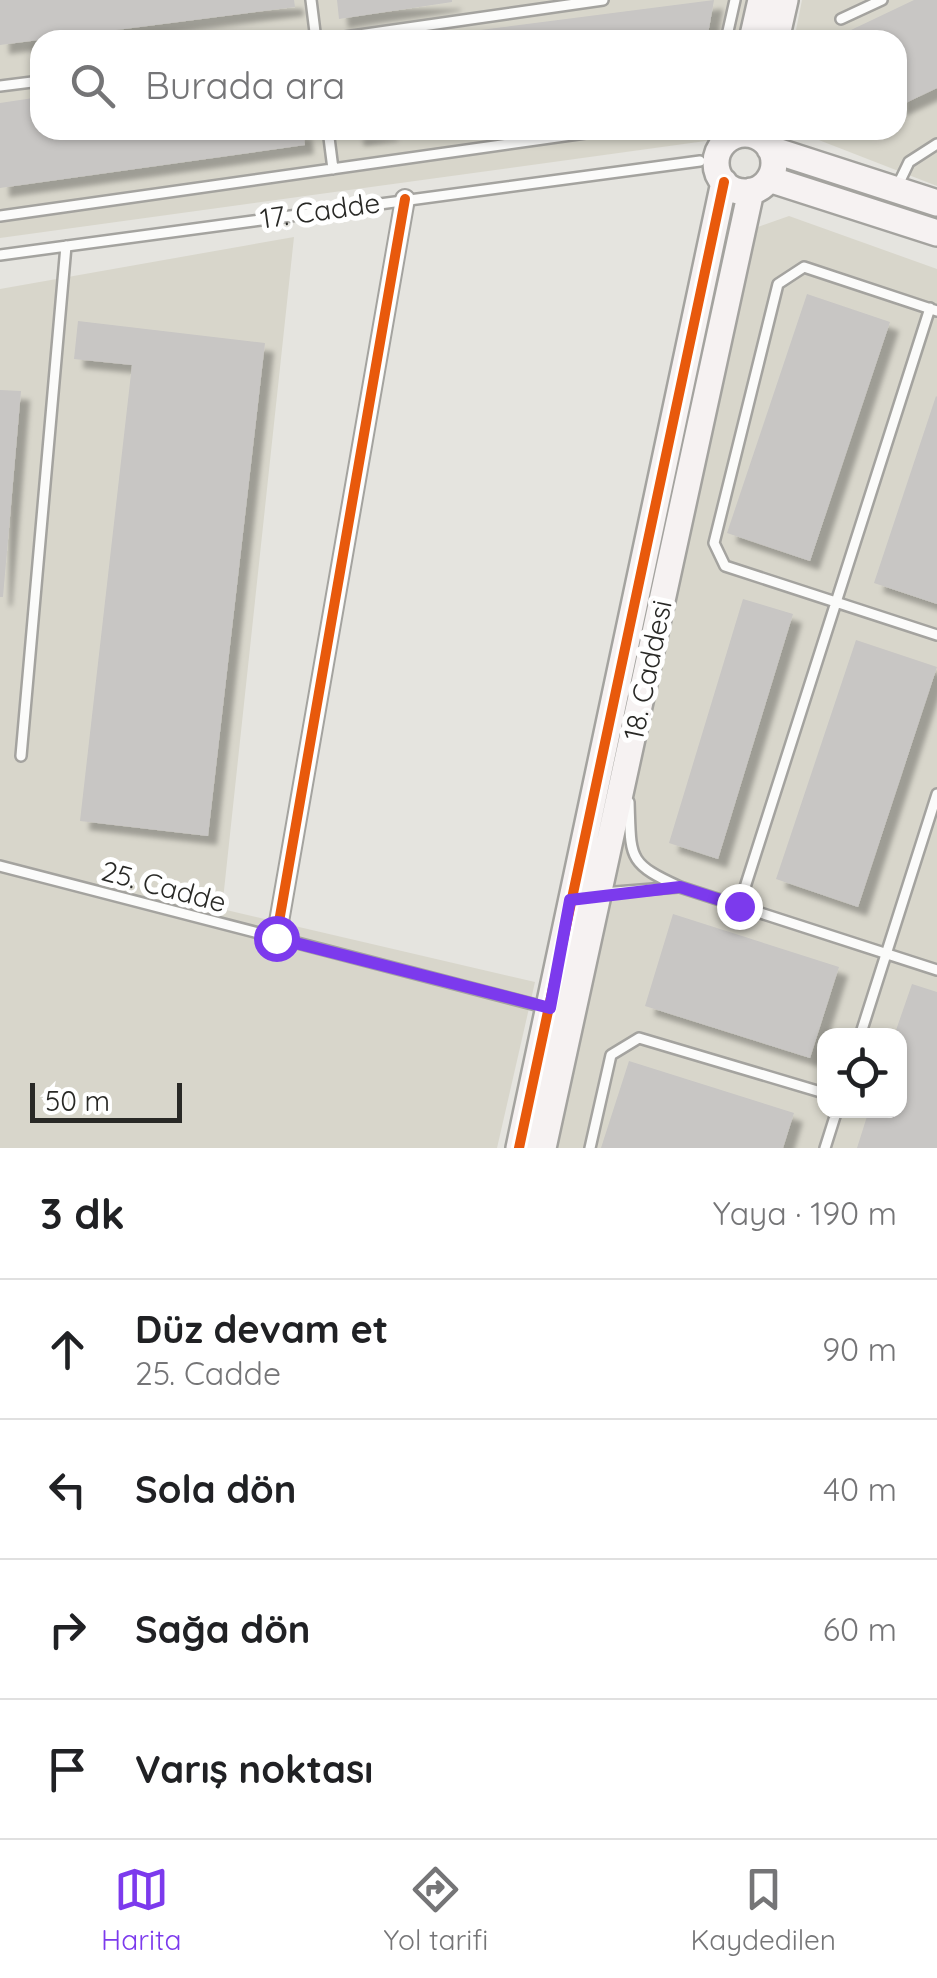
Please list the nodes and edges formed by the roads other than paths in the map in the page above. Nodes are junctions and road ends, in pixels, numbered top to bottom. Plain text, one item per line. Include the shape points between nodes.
1 (311, 0) edge
2 (603, 0) edge
3 (735, 0) edge
4 (761, 0) edge
5 (785, 0) edge
6 (882, 0) edge
7 (841, 19) dead end
8 (318, 30) edge
9 (391, 30) edge
10 (728, 30) edge
11 (754, 30) edge
12 (778, 30) edge
13 (30, 82) edge
14 (0, 86) edge
15 (329, 140) edge
16 (537, 140) edge
17 (937, 144) edge
18 (734, 150) edge
19 (333, 169) junction
20 (760, 185) junction
21 (896, 187) junction
22 (405, 198) junction
23 (937, 202) edge
24 (0, 216) edge
25 (892, 216) junction
26 (937, 233) edge
27 (66, 246) junction
28 (0, 255) edge
29 (934, 309) edge
30 (836, 602) junction
31 (937, 635) edge
32 (21, 756) dead end
33 (627, 762) junction
34 (937, 794) edge
35 (0, 866) edge
36 (680, 887) junction
37 (598, 893) junction
38 (570, 900) junction
39 (739, 906) junction
40 (276, 938) junction
41 (886, 954) junction
42 (937, 970) edge
43 (550, 1008) junction
44 (863, 1028) edge
45 (817, 1091) edge
46 (834, 1118) edge
47 (520, 1148) edge
48 (543, 1148) edge
49 (590, 1148) edge
50 (825, 1148) edge

1 - 8 lane
2 - 9 lane
3 - 10 lane
4 - 11 street
5 - 12 street
6 - 7 lane
13 - 14 lane
15 - 19 lane
16 - 19 lane
17 - 21 lane via 909,162
18 - 20 street via 736,190
18 - 20 street, 18. Caddesi via 774,164
18 - 21 street
18 - 22 lane, 17. Cadde
18 - 38 street
19 - 24 lane
20 - 25 street
20 - 33 street, 18. Caddesi
21 - 23 street
21 - 25 lane
22 - 27 lane, 17. Cadde
22 - 40 street
25 - 26 street
27 - 28 lane, 17. Cadde
27 - 32 lane
29 - 30 lane
29 - 30 lane via 804,267 778,284 714,542 725,566
30 - 31 lane
30 - 39 lane
33 - 36 lane via 631,848 642,870
33 - 37 street, 18. Caddesi
34 - 41 lane
35 - 40 lane, 25. Cadde
36 - 37 lane
36 - 39 lane
37 - 38 lane
37 - 48 street, 18. Caddesi
38 - 43 street
39 - 41 lane
40 - 43 lane, 25. Cadde
41 - 42 lane
41 - 44 lane
43 - 47 street
45 - 49 lane via 640,1038 611,1055
46 - 50 lane

